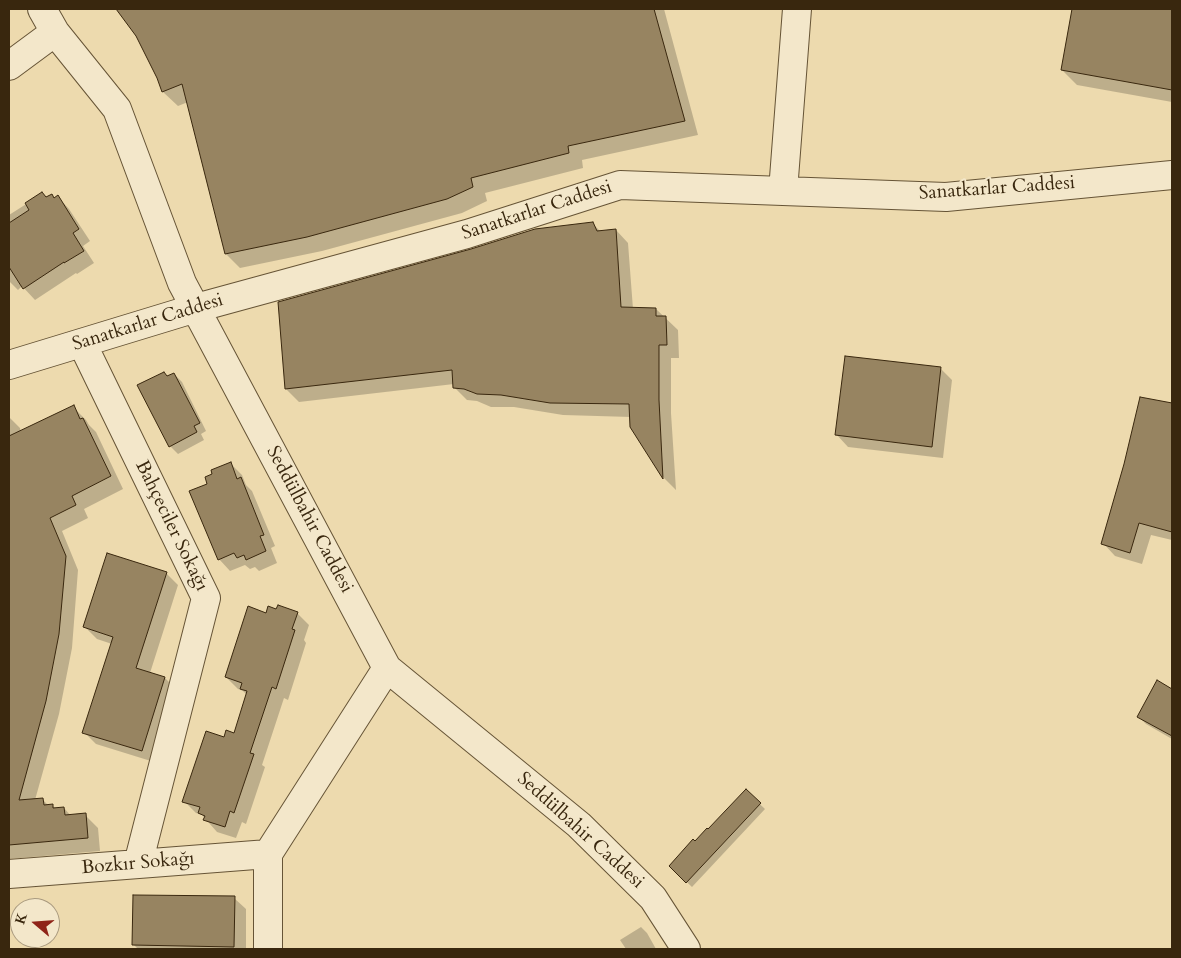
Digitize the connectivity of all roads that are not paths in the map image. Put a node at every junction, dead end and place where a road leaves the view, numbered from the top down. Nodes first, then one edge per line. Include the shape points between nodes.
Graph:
1 (42, 9) edge
2 (797, 9) edge
3 (55, 32) junction
4 (9, 66) edge
5 (1172, 175) edge
6 (784, 191) junction
7 (196, 308) junction
8 (82, 343) junction
9 (9, 365) edge
10 (387, 668) junction
11 (268, 854) junction
12 (138, 864) junction
13 (9, 874) edge
14 (268, 949) edge
15 (686, 949) edge

1 - 3 street, Seddülbahir Caddesi
2 - 6 street
3 - 4 street
3 - 7 street, Seddülbahir Caddesi via 117,109 182,283
5 - 6 street, Sanatkarlar Caddesi via 946,197
6 - 7 street, Sanatkarlar Caddesi via 620,185 467,234
7 - 8 street, Sanatkarlar Caddesi
7 - 10 street, Seddülbahir Caddesi
8 - 9 street, Sanatkarlar Caddesi
8 - 12 street, Bahçeciler Sokağı via 206,598
10 - 11 street
10 - 15 street, Seddülbahir Caddesi via 579,825 653,898
11 - 12 street, Bozkır Sokağı
11 - 14 street
12 - 13 street, Bozkır Sokağı

